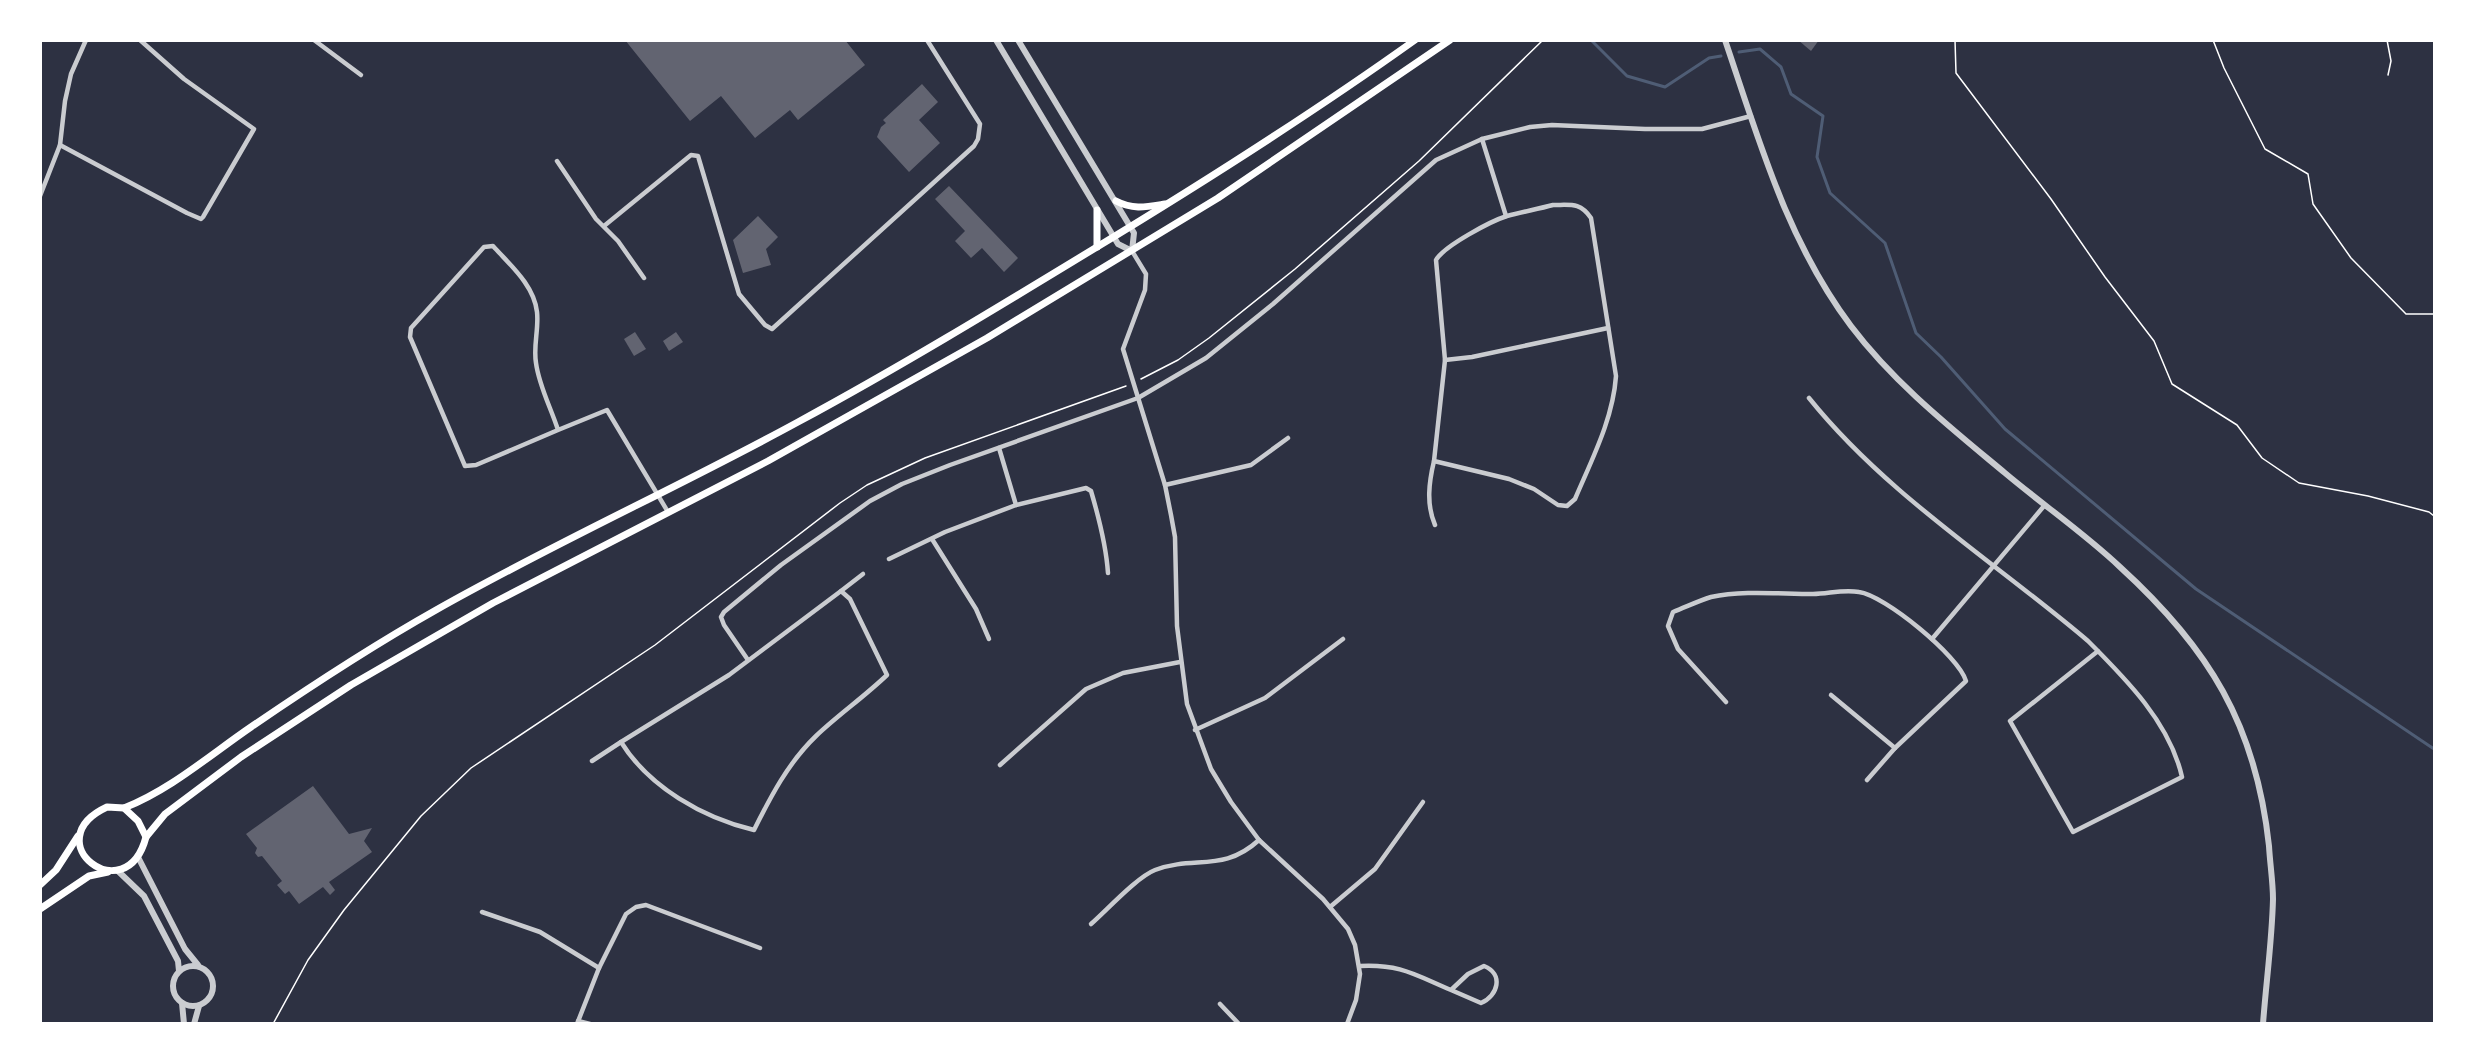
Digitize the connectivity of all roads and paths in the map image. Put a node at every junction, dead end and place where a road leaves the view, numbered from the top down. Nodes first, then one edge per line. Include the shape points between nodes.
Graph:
1 (87, 40) edge
2 (140, 40) edge
3 (314, 40) edge
4 (927, 40) edge
5 (996, 40) edge
6 (1018, 40) edge
7 (1415, 40) edge
8 (1450, 40) edge
9 (1544, 40) edge
10 (1725, 40) edge
11 (1955, 40) edge
12 (2213, 40) edge
13 (2387, 40) edge
14 (361, 75) dead end
15 (2388, 75) dead end
16 (1751, 116) junction
17 (1482, 139) junction
18 (60, 145) junction
19 (557, 161) dead end
20 (40, 196) edge
21 (1116, 201) junction
22 (1170, 203) junction
23 (1097, 210) junction
24 (1506, 216) junction
25 (604, 226) junction
26 (1130, 228) junction
27 (1114, 238) junction
28 (1097, 247) junction
29 (1132, 251) junction
30 (644, 278) dead end
31 (2434, 314) edge
32 (1608, 328) junction
33 (1445, 360) junction
34 (1134, 382) junction
35 (1138, 398) junction
36 (1809, 398) dead end
37 (558, 430) junction
38 (1288, 438) dead end
39 (999, 448) junction
40 (1434, 460) junction
41 (1165, 485) junction
42 (658, 495) junction
43 (1016, 505) junction
44 (2044, 506) junction
45 (668, 512) junction
46 (2434, 516) edge
47 (1435, 525) dead end
48 (932, 538) junction
49 (889, 559) dead end
50 (1996, 566) junction
51 (1108, 573) dead end
52 (863, 574) dead end
53 (841, 591) junction
54 (989, 639) dead end
55 (1343, 639) dead end
56 (1932, 639) junction
57 (2098, 651) junction
58 (748, 660) junction
59 (1180, 662) junction
60 (1831, 695) dead end
61 (1726, 702) dead end
62 (1195, 730) junction
63 (621, 742) junction
64 (1894, 748) junction
65 (592, 761) dead end
66 (1000, 765) dead end
67 (1867, 780) dead end
68 (1423, 802) dead end
69 (124, 808) junction
70 (78, 836) junction
71 (146, 837) junction
72 (1259, 840) junction
73 (138, 857) junction
74 (118, 871) junction
75 (108, 872) junction
76 (40, 885) edge
77 (1330, 906) junction
78 (40, 909) edge
79 (483, 912) dead end
80 (1091, 924) dead end
81 (760, 948) dead end
82 (198, 965) junction
83 (1360, 966) junction
84 (599, 968) junction
85 (179, 971) junction
86 (1451, 990) junction
87 (182, 1003) junction
88 (1220, 1004) dead end
89 (199, 1006) junction
90 (578, 1022) edge
91 (184, 1023) edge
92 (194, 1023) edge
93 (273, 1023) edge
94 (590, 1023) edge
95 (1239, 1023) edge
96 (1347, 1023) edge
97 (2263, 1023) edge

1 - 18 street via 71,74
2 - 18 street via 184,79 254,129 203,217 187,213
3 - 14 street
4 - 25 street via 980,124 978,139 772,329 739,294 698,156 691,155
5 - 23 street
6 - 21 street
7 - 22 main road
8 - 29 main road via 1227,192
9 - 34 path via 1419,161 1341,229 1209,338 1178,360
10 - 16 street
11 - 46 path via 1956,73 2154,341 2172,384 2237,425 2262,458 2299,483 2368,496
12 - 31 path via 2265,149 2308,174 2313,204 2351,258 2406,314
13 - 15 path via 2391,61
16 - 17 street via 1702,129 1552,125
16 - 44 street via 1787,217 1807,258 1852,327 1934,414
17 - 24 street
17 - 35 street via 1436,160 1206,358
18 - 20 street
19 - 25 street
21 - 22 main road via 1141,208
21 - 26 street
22 - 26 main road
23 - 27 street
23 - 28 main road
24 - 32 street via 1553,205 1584,208 1593,227
24 - 33 street via 1449,247 1436,260
25 - 30 street
26 - 27 main road
26 - 29 street via 1134,233
27 - 28 main road
27 - 29 street
28 - 42 main road via 902,364
29 - 34 street via 1146,274 1145,290 1123,349
29 - 45 main road via 882,398
32 - 33 street
32 - 40 street via 1615,392 1575,499 1567,506 1557,505 1534,489 1509,479
33 - 40 street
34 - 35 street
34 - 93 path via 925,458 867,485 655,645 471,768 421,816 344,910 308,960
35 - 39 street
35 - 41 street
36 - 50 street via 1889,483
37 - 37 street via 537,370 537,312 531,292 493,246 484,246 411,328 410,337 465,465 476,465
37 - 42 street via 607,410
38 - 41 street via 1251,465
39 - 43 street
39 - 58 street via 912,480 870,501 724,612 724,625
40 - 47 street via 1429,494
41 - 59 street via 1175,537
42 - 45 street
42 - 69 main road via 380,642 148,798
43 - 48 street
43 - 51 street via 1086,488 1091,491 1106,547
44 - 50 street
44 - 97 street via 2118,565 2182,630 2209,667 2243,732 2264,805 2272,889
45 - 71 main road via 493,603 351,685 165,813
48 - 49 street
48 - 54 street via 976,609
50 - 56 street
50 - 57 street
52 - 53 street
53 - 58 street
53 - 63 street via 850,599 886,675 799,755 785,772 754,830 679,798 642,771
55 - 62 street via 1265,698
56 - 61 street via 1873,596 1859,592 1724,595 1698,601 1673,612 1668,626 1678,649
56 - 64 street via 1960,668 1966,681
57 - 57 street via 2151,711 2175,754 2182,777 2073,832 2010,721
58 - 63 street
59 - 62 street
59 - 66 street via 1123,673 1092,686
60 - 64 street
62 - 72 street via 1211,770
63 - 65 street
64 - 67 street
68 - 77 street via 1375,869
69 - 70 main road via 107,807 97,812 89,817
69 - 71 main road via 138,821
70 - 75 main road via 87,859
70 - 76 main road via 56,870
71 - 73 main road
72 - 77 street
72 - 80 street via 1231,859 1168,866 1148,873
73 - 74 main road
73 - 82 street via 185,949
74 - 75 main road
74 - 85 street via 144,896
75 - 78 main road via 89,876
77 - 83 street via 1348,929
79 - 84 street via 540,932
81 - 84 street via 646,905 627,914
82 - 85 street
82 - 89 street via 214,982 213,994
83 - 86 street via 1382,965 1416,973
83 - 96 street via 1358,993
84 - 90 street
85 - 87 street via 172,986
86 - 86 street via 1481,1003 1492,996 1497,979 1484,966
87 - 89 street
87 - 91 street
88 - 95 street
89 - 92 street
90 - 94 street

